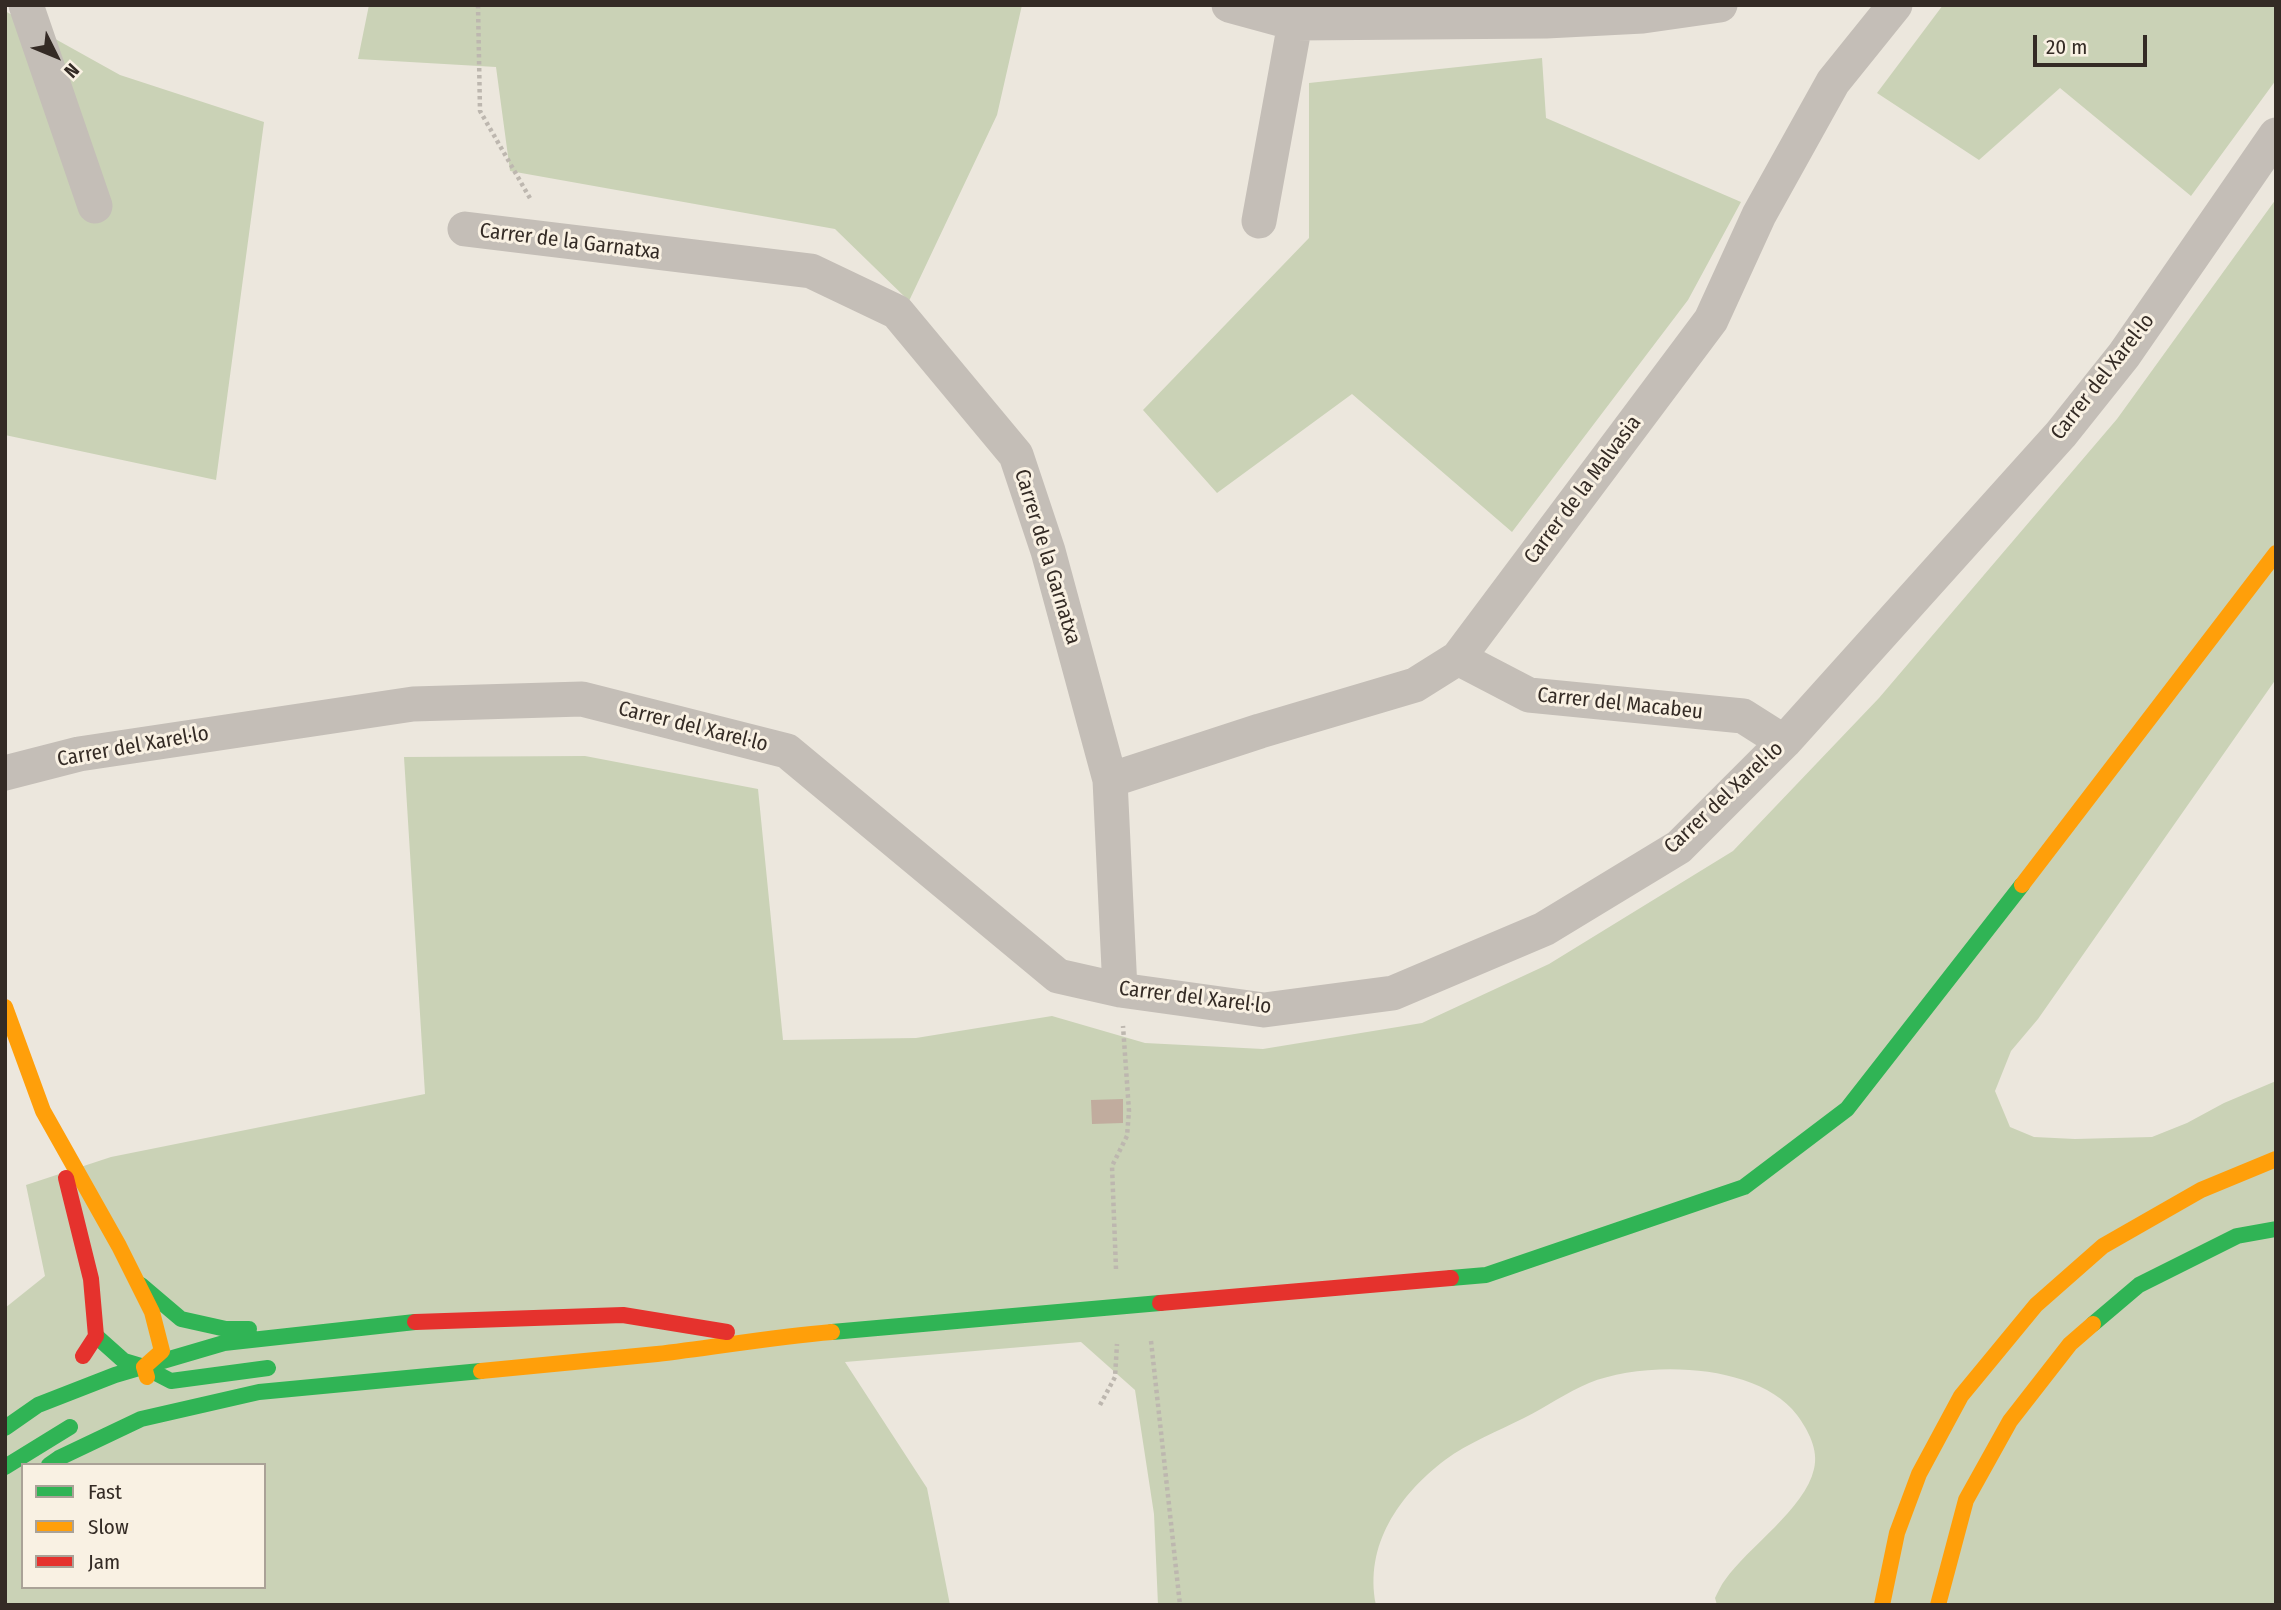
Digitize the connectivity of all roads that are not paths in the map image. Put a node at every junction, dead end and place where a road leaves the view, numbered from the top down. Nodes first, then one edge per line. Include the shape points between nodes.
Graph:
1 (26, 5) edge
2 (1229, 5) edge
3 (1720, 5) edge
4 (1895, 5) edge
5 (1295, 23) junction
6 (2276, 135) edge
7 (95, 206) dead end
8 (1259, 221) dead end
9 (465, 229) dead end
10 (2276, 553) edge
11 (1458, 658) junction
12 (1784, 741) junction
13 (5, 773) edge
14 (1110, 780) junction
15 (1120, 990) junction
16 (5, 1007) edge
17 (55, 1135) junction
18 (2276, 1159) edge
19 (2276, 1229) edge
20 (136, 1282) junction
21 (343, 1329) junction
22 (96, 1336) junction
23 (764, 1339) junction
24 (476, 1355) dead end
25 (562, 1362) junction
26 (288, 1365) dead end
27 (144, 1367) junction
28 (138, 1392) dead end
29 (85, 1418) dead end
30 (5, 1427) edge
31 (52, 1463) edge
32 (5, 1467) edge
33 (1882, 1605) edge
34 (1938, 1605) edge

1 - 7 street
2 - 5 street
3 - 5 street via 1643,16 1546,21
4 - 11 street, Carrer de la Malvasia via 1833,82 1759,215 1711,320
5 - 8 street
6 - 12 street, Carrer del Xarel·lo via 2124,355 2061,433
9 - 14 street, Carrer de la Garnatxa via 811,271 897,313 1016,455 1048,551
10 - 23 main road via 1847,1109 1744,1187 1486,1275
11 - 12 street, Carrer del Macabeu via 1530,695 1742,716
11 - 14 street, Carrer de la Malvasia via 1415,685
12 - 15 street, Carrer del Xarel·lo via 1679,847 1544,929 1393,993 1264,1010
13 - 15 street, Carrer del Xarel·lo via 79,754 413,704 582,699 787,751 1058,976
14 - 15 street, Carrer de la Garnatxa
16 - 17 main road
17 - 20 main road
17 - 22 main road via 90,1279
18 - 33 main road via 2201,1190 2103,1246 2036,1305 1961,1396 1919,1474 1898,1533
19 - 34 main road via 2237,1236 2139,1285 2070,1344 2010,1421 1965,1500
20 - 21 main road via 181,1319 226,1329
20 - 27 main road via 152,1312 162,1351
21 - 23 main road via 420,1321 623,1315
21 - 27 main road via 224,1343
22 - 27 main road via 124,1361
22 - 30 main road via 71,1375
23 - 25 main road
24 - 25 main road
25 - 31 main road via 259,1392 141,1419
26 - 27 main road via 171,1381
27 - 28 main road via 149,1385
27 - 30 main road via 38,1405
29 - 32 main road

